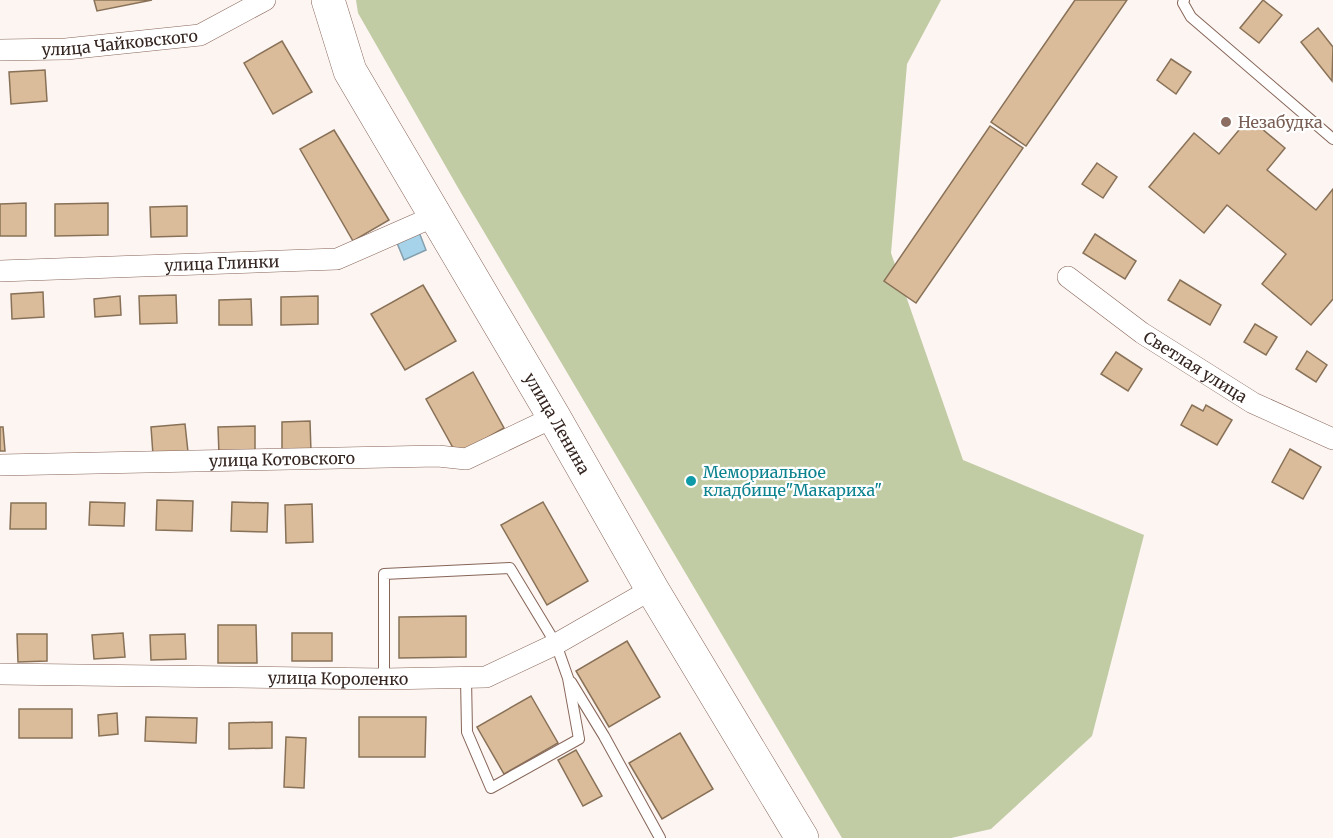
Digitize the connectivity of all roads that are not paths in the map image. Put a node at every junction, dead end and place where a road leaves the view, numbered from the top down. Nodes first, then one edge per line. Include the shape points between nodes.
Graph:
1 (265, 0) edge
2 (328, 0) edge
3 (1184, 0) edge
4 (0, 50) edge
5 (1333, 138) edge
6 (435, 216) junction
7 (0, 271) edge
8 (1068, 277) dead end
9 (554, 417) junction
10 (1333, 439) edge
11 (0, 465) edge
12 (652, 589) junction
13 (556, 644) junction
14 (0, 674) edge
15 (466, 678) junction
16 (568, 678) junction
17 (384, 679) junction
18 (660, 838) edge
19 (802, 838) edge

1 - 4 street, улица Чайковского via 200,35 66,49
2 - 6 main road, улица Ленина via 350,71
3 - 5 lane via 1191,17
6 - 7 street, улица Глинки via 338,259
6 - 9 main road, улица Ленина
8 - 10 street, Светлая улица via 1142,333 1253,403
9 - 11 street, улица Котовского via 466,459 438,456
9 - 12 main road, улица Ленина
12 - 13 street, улица Короленко
12 - 19 main road, улица Ленина
13 - 15 street, улица Короленко via 486,677
13 - 16 lane
13 - 17 lane via 510,568 384,574
14 - 17 street, улица Короленко
15 - 16 lane via 467,732 491,788 579,739
15 - 17 street, улица Короленко
16 - 18 lane

